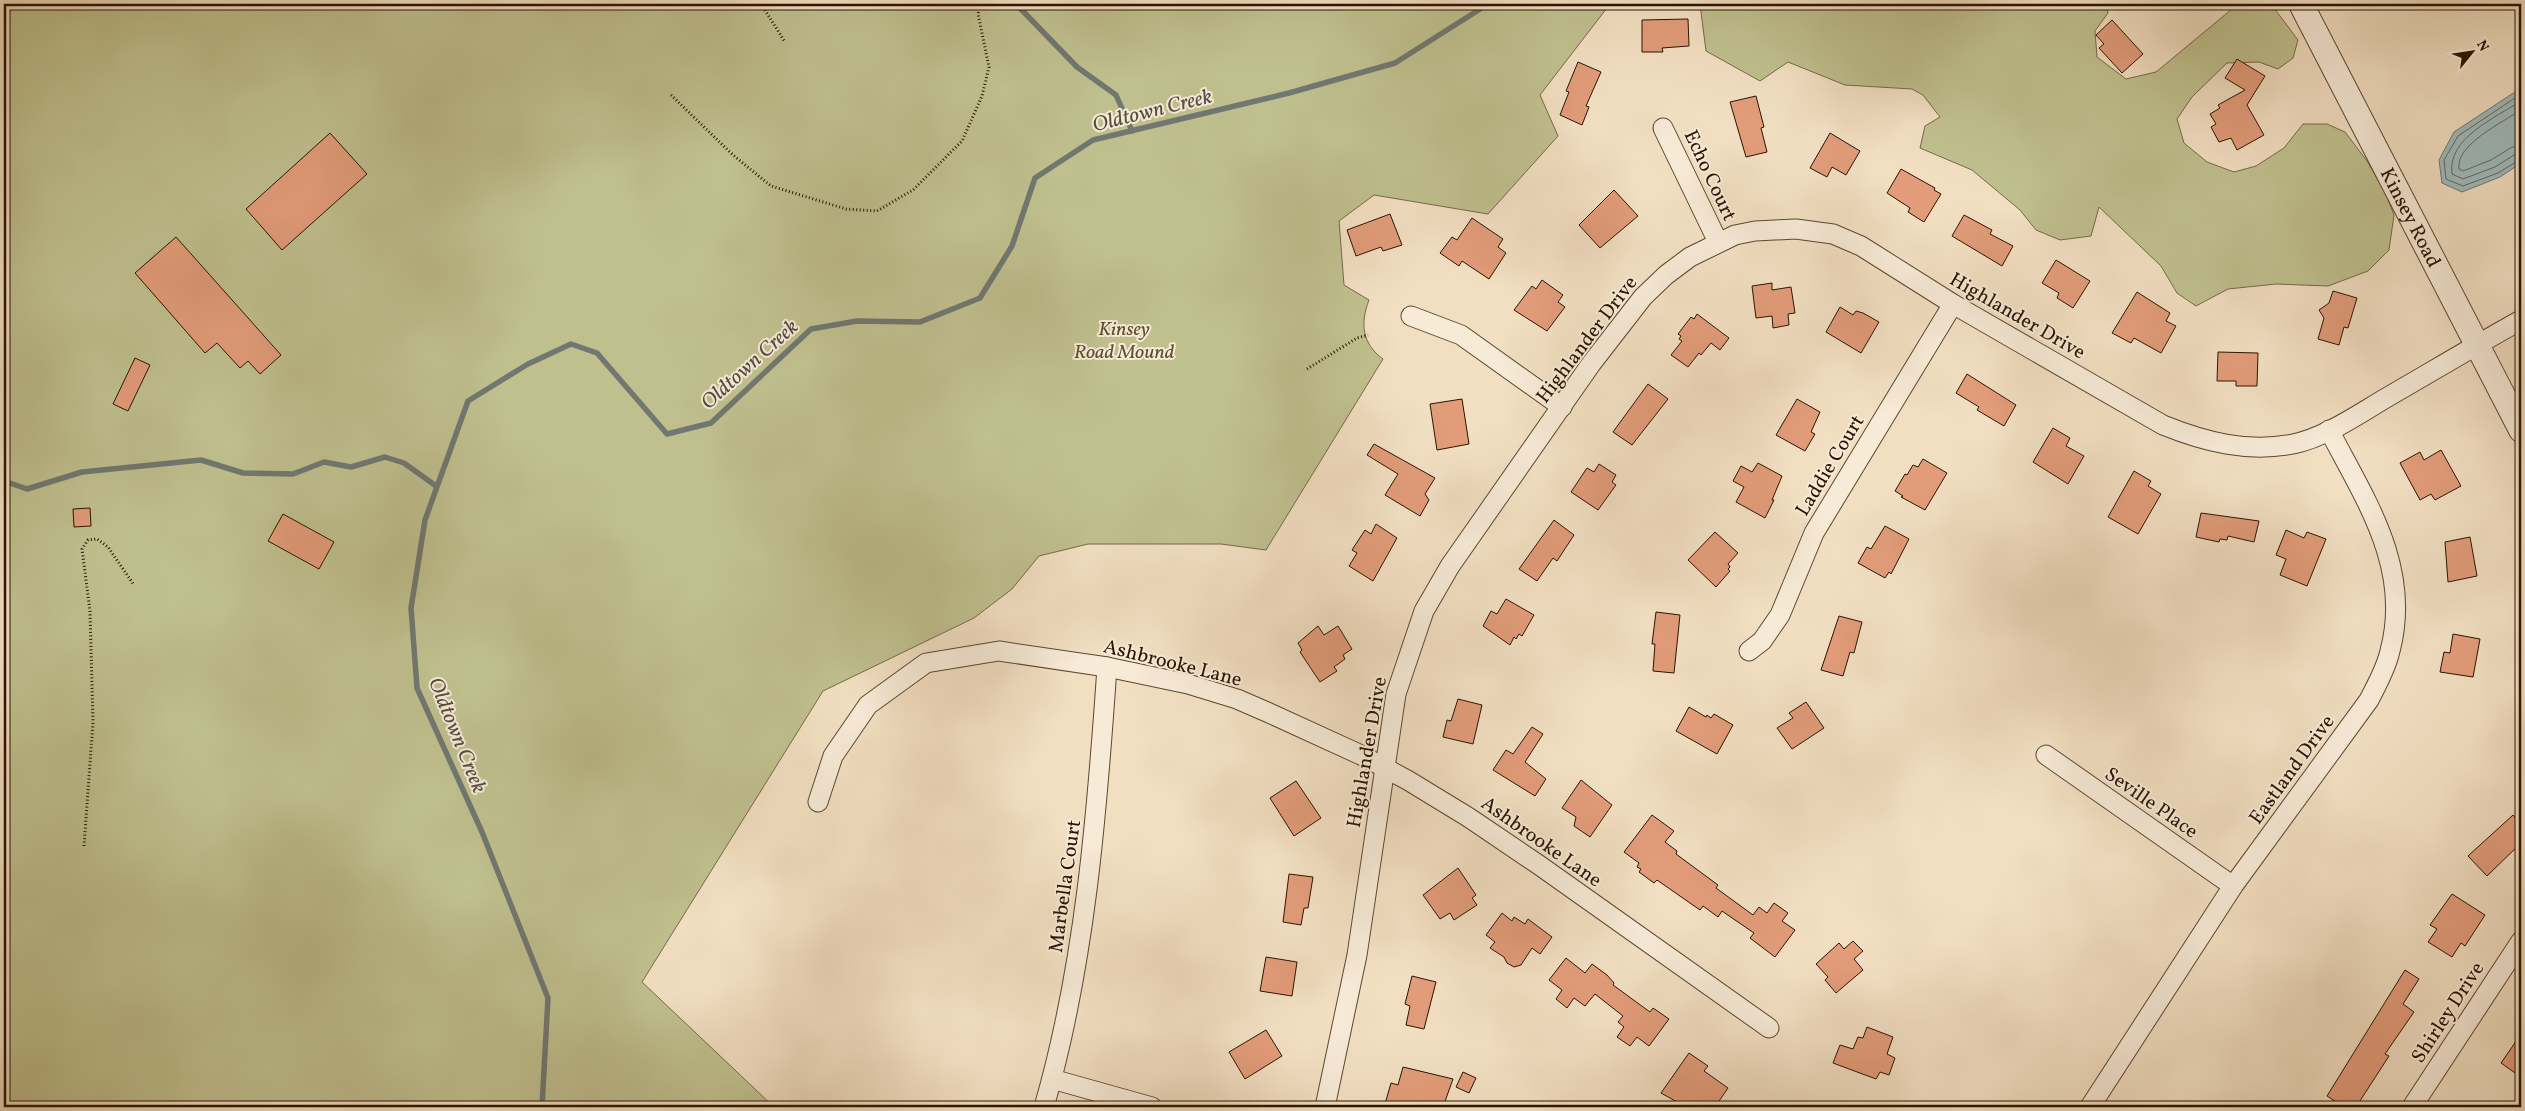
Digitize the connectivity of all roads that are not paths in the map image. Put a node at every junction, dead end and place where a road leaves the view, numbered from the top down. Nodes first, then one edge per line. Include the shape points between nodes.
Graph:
1 (2301, 4) edge
2 (1663, 128) dead end
3 (1718, 242) junction
4 (1953, 304) junction
5 (1411, 316) dead end
6 (2521, 320) edge
7 (2476, 345) junction
8 (1562, 407) junction
9 (2329, 430) junction
10 (2521, 430) edge
11 (1749, 652) dead end
12 (1107, 667) junction
13 (2046, 755) dead end
14 (1384, 768) junction
15 (818, 802) dead end
16 (2233, 886) junction
17 (2521, 941) edge
18 (1769, 1028) dead end
19 (1052, 1079) junction
20 (1044, 1107) edge
21 (1152, 1107) edge
22 (1324, 1107) edge
23 (2090, 1107) edge
24 (2412, 1107) edge

1 - 7 street, Kinsey Road
2 - 3 street, Echo Court
3 - 4 street, Highlander Drive via 1755,231 1796,229 1833,234 1861,246
3 - 8 street, Highlander Drive via 1690,257 1643,297
4 - 9 street, Highlander Drive via 2163,425 2192,437 2219,444 2269,447 2295,443
4 - 11 street, Laddie Court via 1814,533 1780,615 1762,641
5 - 8 street via 1461,335
6 - 7 street, Highlander Drive
7 - 9 street, Highlander Drive
7 - 10 street, Kinsey Road
8 - 14 street, Highlander Drive via 1450,566 1424,611 1396,694
9 - 16 street, Eastland Drive via 2375,519 2392,564 2397,596 2394,634 2386,666 2369,700
12 - 14 street, Ashbrooke Lane via 1188,684 1236,699
12 - 15 street, Ashbrooke Lane via 999,650 926,663 868,705 833,756
12 - 19 street, Marbella Court via 1098,803 1078,951
13 - 16 street, Seville Place
14 - 18 street, Ashbrooke Lane via 1484,827
14 - 22 street, Highlander Drive via 1357,955
16 - 23 street, Eastland Drive
17 - 24 street, Shirley Drive
19 - 20 street, Marbella Court
19 - 21 street

